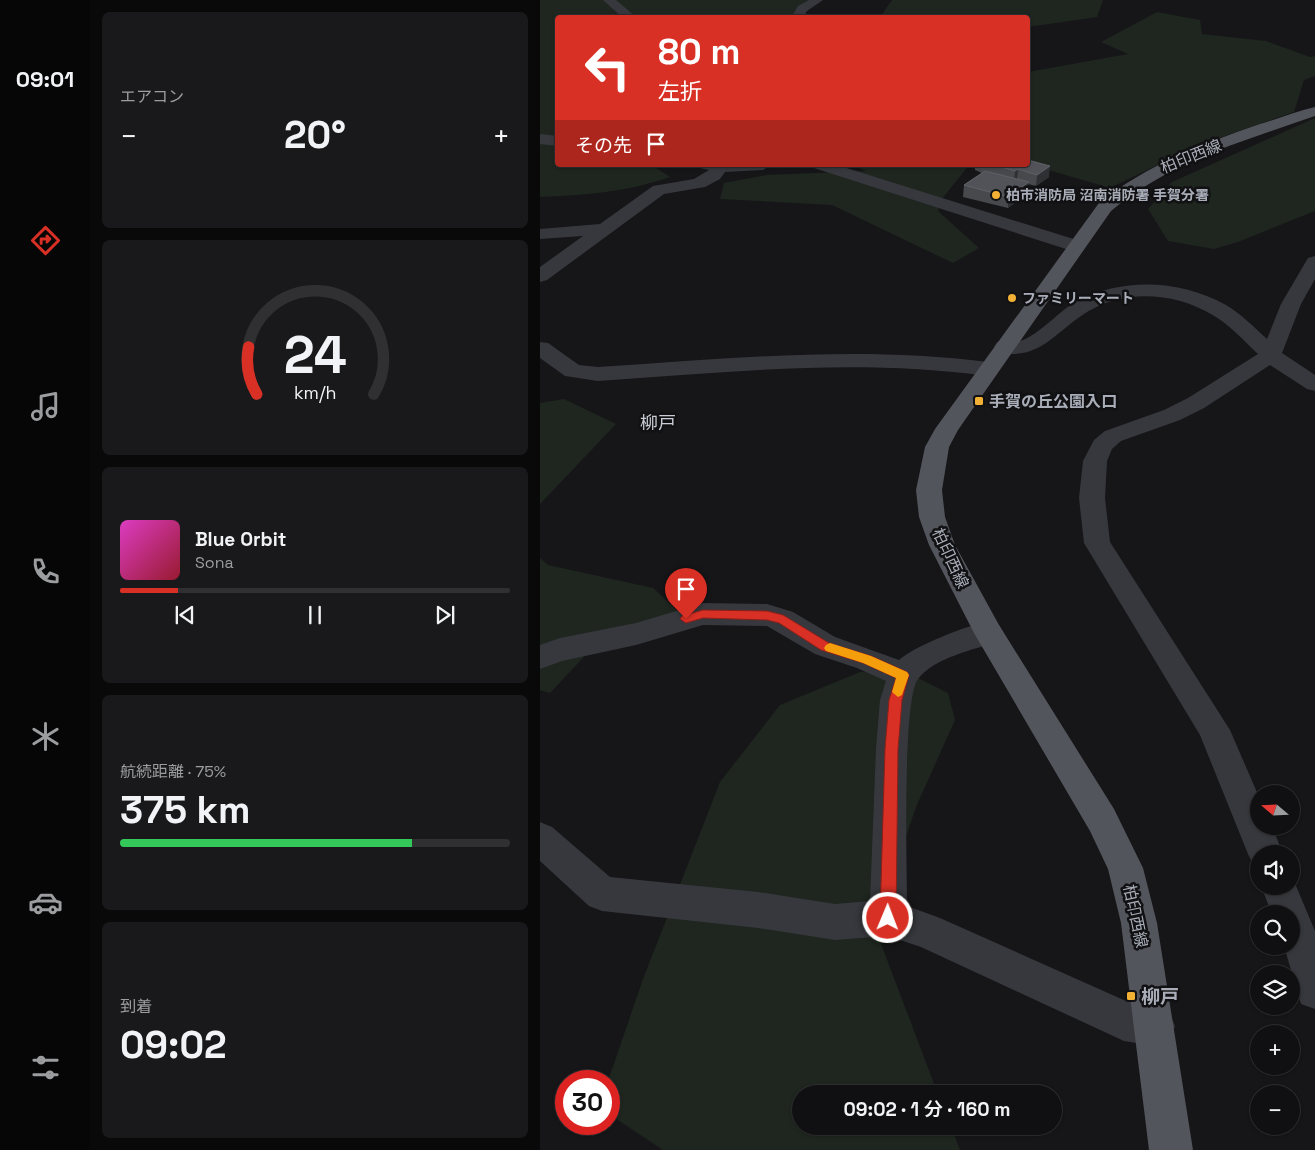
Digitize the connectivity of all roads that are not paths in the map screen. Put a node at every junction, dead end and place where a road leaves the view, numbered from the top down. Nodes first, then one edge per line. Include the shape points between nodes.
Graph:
1 (609, 0) edge
2 (817, 0) edge
3 (627, 15) edge
4 (799, 15) edge
5 (1315, 112) edge
6 (540, 139) edge
7 (555, 141) edge
8 (713, 167) edge
9 (826, 167) edge
10 (604, 229) junction
11 (540, 234) edge
12 (1076, 246) junction
13 (1315, 262) edge
14 (540, 276) edge
15 (540, 348) edge
16 (1271, 355) junction
17 (996, 358) junction
18 (1315, 384) edge
19 (989, 633) junction
20 (540, 657) edge
21 (903, 675) junction
22 (540, 838) edge
23 (1262, 845) edge
24 (888, 918) junction
25 (1300, 939) edge
26 (1315, 990) edge
27 (1155, 1026) junction
28 (1170, 1150) edge

1 - 3 street
2 - 4 street via 802,9
5 - 12 main road, 柏印西線 via 1208,148 1151,173 1105,208
6 - 7 street
8 - 10 street via 714,175 700,183 659,190
9 - 12 street
10 - 11 street
10 - 14 street
12 - 17 main road, 柏印西線
13 - 16 street via 1291,304
15 - 17 street via 573,371 598,374 854,358 936,361
16 - 17 street via 1220,311 1201,301 1179,294 1144,290 1105,295 1085,304 1029,345
16 - 18 street
16 - 23 street via 1196,403 1113,436 1102,445 1095,461 1092,498 1096,543 1214,730
17 - 19 main road, 柏印西線 via 946,429 937,447 929,490 932,517 942,544
19 - 21 street via 928,656 909,667
19 - 27 main road, 柏印西線 via 1102,820 1126,868 1140,923
20 - 21 street via 703,614 767,616 783,620 825,646
21 - 24 street via 896,700 892,749
22 - 24 street via 602,894 758,910 835,922
24 - 27 street via 927,931 1124,1021
25 - 26 street
27 - 28 main road, 柏印西線

